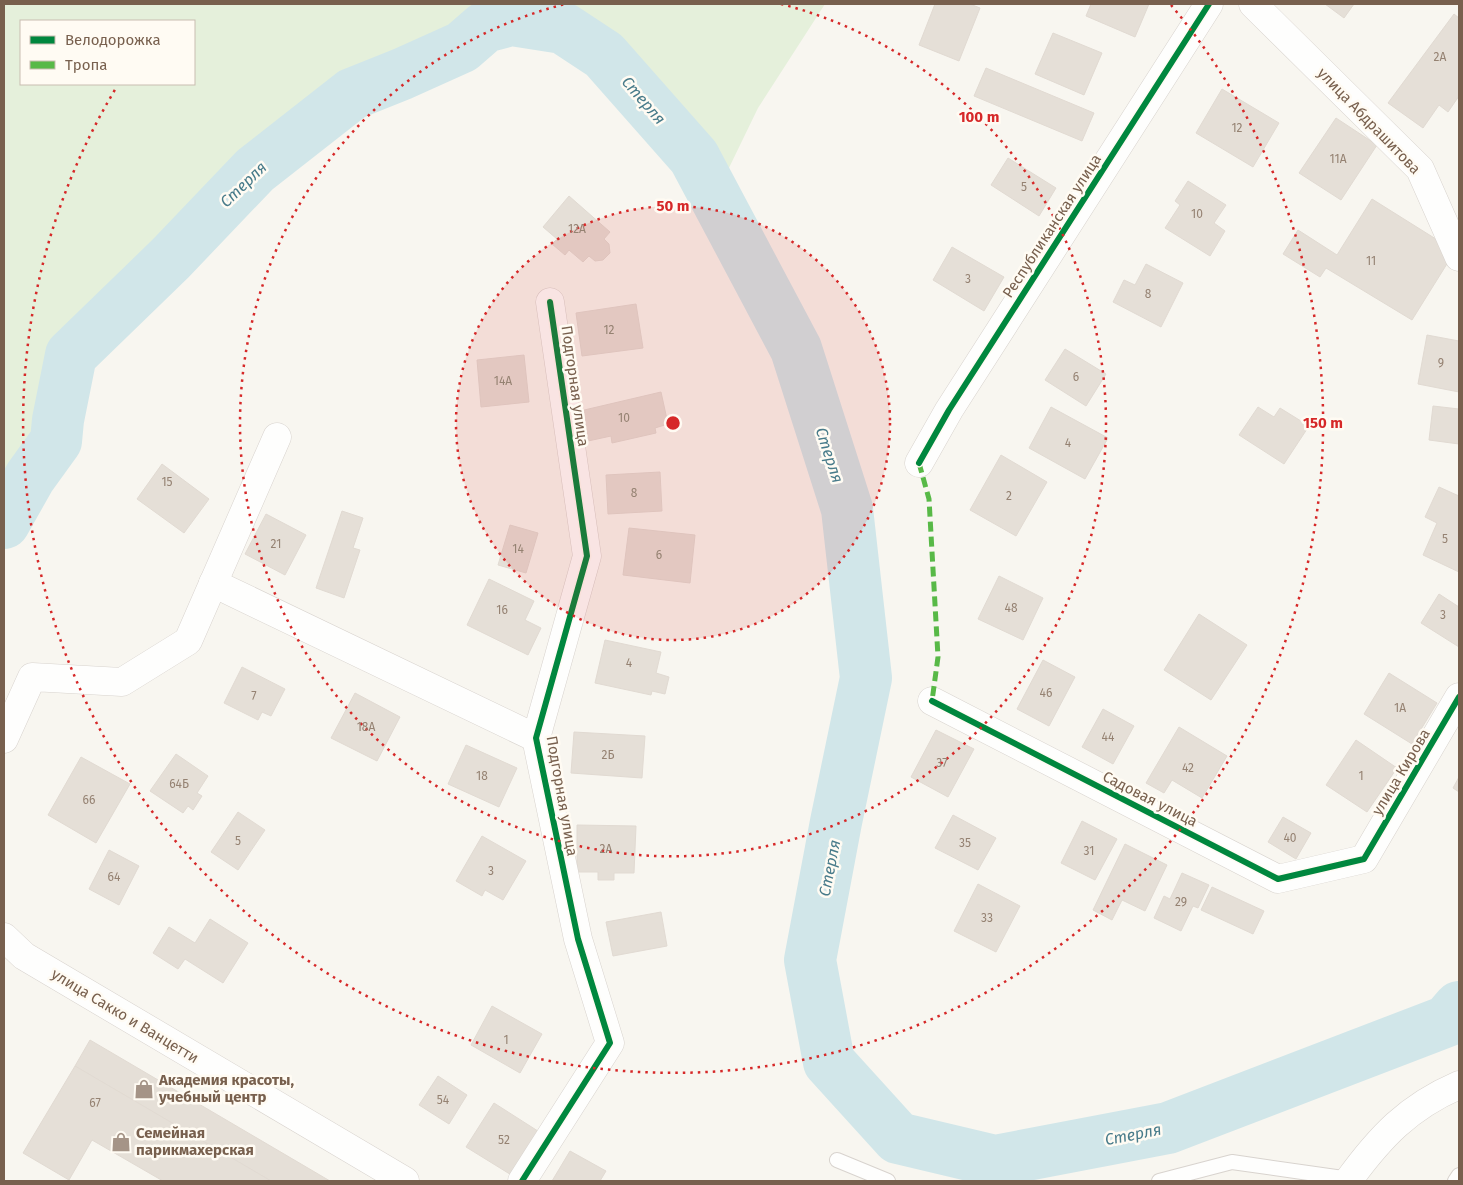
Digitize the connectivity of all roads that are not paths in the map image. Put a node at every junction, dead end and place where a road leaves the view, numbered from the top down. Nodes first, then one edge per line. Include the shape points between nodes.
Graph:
1 (1209, 4) edge
2 (1253, 4) edge
3 (1459, 257) edge
4 (550, 302) dead end
5 (277, 437) dead end
6 (919, 462) dead end
7 (213, 582) junction
8 (1459, 697) edge
9 (932, 701) dead end
10 (536, 738) junction
11 (4, 739) edge
12 (1364, 859) joint
13 (4, 937) edge
14 (1459, 1084) edge
15 (837, 1160) dead end
16 (1459, 1175) edge
17 (1349, 1180) edge
18 (405, 1181) edge
19 (522, 1181) edge
20 (888, 1181) edge
21 (1160, 1181) edge
22 (1455, 1181) edge

1 - 6 street, Республиканская улица
2 - 3 street, улица Абдрашитова via 1420,169
4 - 10 street, Подгорная улица via 587,556
5 - 7 street
7 - 10 street
7 - 11 street via 188,641 122,682 32,677
8 - 12 street, улица Кирова
9 - 12 street, Садовая улица via 1278,879
10 - 19 street, Подгорная улица via 578,939 610,1043
13 - 18 street, улица Сакко и Ванцетти via 24,956
14 - 17 street via 1415,1108 1389,1130
15 - 20 lane
16 - 22 lane
17 - 21 lane via 1232,1162

